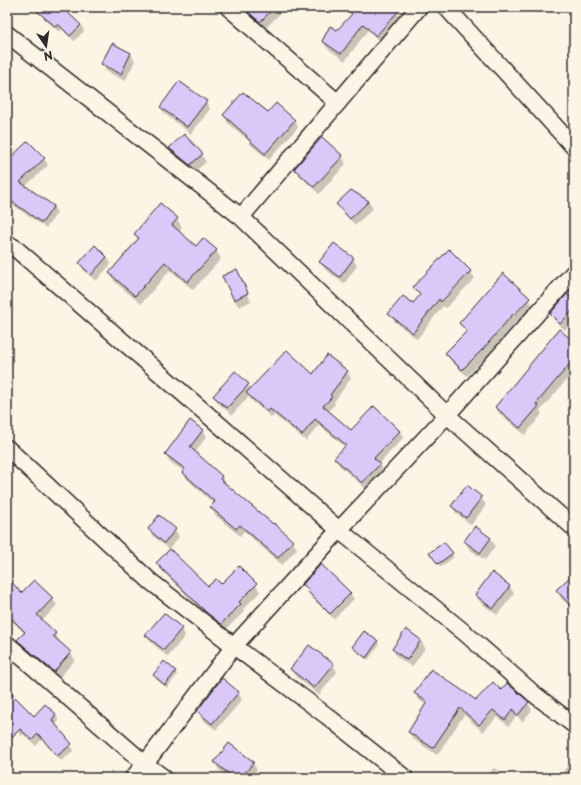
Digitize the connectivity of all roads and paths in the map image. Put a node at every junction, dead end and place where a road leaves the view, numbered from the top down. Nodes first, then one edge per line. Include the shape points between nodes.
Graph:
1 (228, 7) edge
2 (419, 7) edge
3 (446, 7) edge
4 (7, 34) edge
5 (338, 103) junction
6 (574, 147) edge
7 (241, 217) junction
8 (7, 243) edge
9 (574, 272) edge
10 (447, 415) junction
11 (7, 448) edge
12 (574, 528) edge
13 (339, 530) junction
14 (7, 644) edge
15 (234, 646) junction
16 (574, 725) edge
17 (145, 764) junction
18 (133, 778) edge
19 (164, 778) edge
20 (405, 778) edge

1 - 5 street
2 - 5 street
3 - 6 street
4 - 7 street
5 - 7 street
7 - 10 street
8 - 13 street via 194,402
9 - 10 street
10 - 12 street
10 - 13 street
11 - 15 street via 150,581
13 - 15 street
13 - 16 street
14 - 17 street
15 - 17 street
15 - 20 street
17 - 18 street
17 - 19 street

